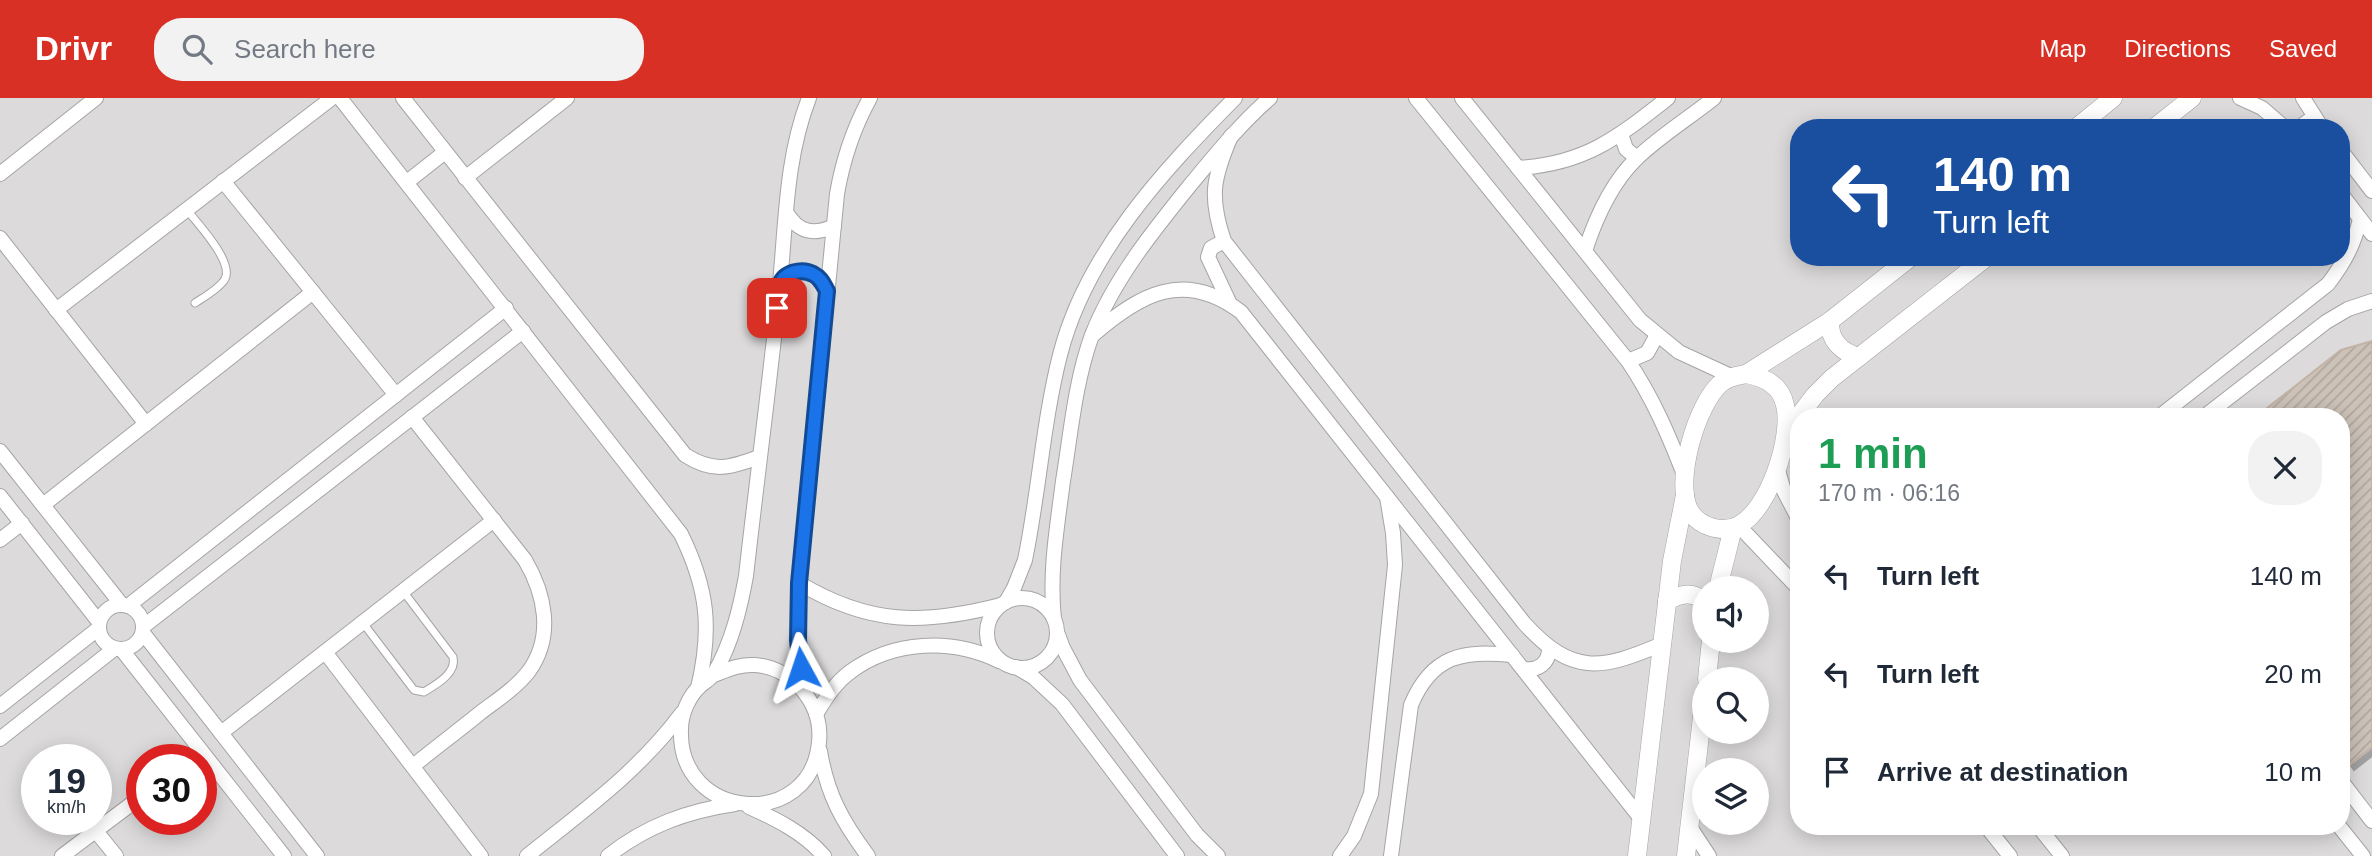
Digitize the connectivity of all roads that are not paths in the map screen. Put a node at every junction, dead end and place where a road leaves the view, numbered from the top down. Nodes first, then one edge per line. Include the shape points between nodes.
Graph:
1 (96, 98) edge
2 (332, 98) edge
3 (340, 98) edge
4 (403, 98) edge
5 (567, 98) edge
6 (870, 98) edge
7 (1235, 98) edge
8 (1270, 98) edge
9 (1416, 98) edge
10 (1462, 98) edge
11 (1668, 98) edge
12 (1714, 98) edge
13 (2113, 98) edge
14 (2193, 98) edge
15 (2240, 98) edge
16 (2303, 98) edge
17 (808, 99) edge
18 (2087, 119) edge
19 (2166, 119) edge
20 (2275, 119) edge
21 (2316, 119) edge
22 (1622, 134) junction
23 (1231, 136) junction
24 (445, 152) junction
25 (1637, 158) junction
26 (2350, 162) edge
27 (1518, 168) junction
28 (0, 174) edge
29 (465, 178) junction
30 (223, 181) junction
31 (407, 182) junction
32 (2372, 191) edge
33 (2350, 206) edge
34 (187, 209) junction
35 (786, 212) junction
36 (2360, 219) junction
37 (834, 226) junction
38 (2372, 234) edge
39 (0, 238) edge
40 (1224, 242) junction
41 (1585, 251) junction
42 (2350, 251) edge
43 (1900, 266) edge
44 (1975, 266) edge
45 (2342, 266) edge
46 (780, 283) junction
47 (827, 291) junction
48 (313, 292) junction
49 (2310, 300) junction
50 (2372, 301) edge
51 (1229, 302) junction
52 (195, 303) dead end
53 (506, 308) junction
54 (56, 310) junction
55 (1830, 321) junction
56 (2326, 321) junction
57 (523, 331) junction
58 (1093, 335) junction
59 (1657, 335) junction
60 (1859, 357) junction
61 (1628, 361) junction
62 (1739, 375) junction
63 (396, 395) junction
64 (1806, 408) edge
65 (2170, 408) edge
66 (2215, 408) edge
67 (412, 417) junction
68 (146, 424) junction
69 (1790, 429) edge
70 (1785, 436) junction
71 (0, 451) edge
72 (759, 457) junction
73 (1777, 467) junction
74 (1685, 487) junction
75 (1385, 493) junction
76 (0, 495) edge
77 (1790, 503) edge
78 (43, 505) junction
79 (494, 520) junction
80 (22, 523) junction
81 (1736, 527) junction
82 (0, 540) edge
83 (1722, 576) edge
84 (1790, 580) edge
85 (799, 583) junction
86 (403, 591) junction
87 (1692, 595) edge
88 (1667, 601) junction
89 (1003, 604) junction
90 (125, 605) junction
91 (363, 623) junction
92 (99, 625) junction
93 (1056, 625) junction
94 (144, 630) junction
95 (1662, 644) junction
96 (1549, 649) junction
97 (118, 650) junction
98 (325, 652) junction
99 (1513, 654) junction
100 (1009, 665) junction
101 (1524, 669) junction
102 (714, 675) junction
103 (698, 688) junction
104 (807, 695) junction
105 (0, 706) edge
106 (687, 706) junction
107 (816, 714) junction
108 (221, 733) junction
109 (0, 739) edge
110 (187, 744) edge
111 (819, 744) junction
112 (1699, 744) edge
113 (412, 766) junction
114 (217, 780) edge
115 (2350, 792) edge
116 (740, 804) junction
117 (1642, 820) junction
118 (2372, 821) edge
119 (1690, 827) junction
120 (90, 835) edge
121 (98, 835) edge
122 (1993, 835) edge
123 (2045, 835) edge
124 (2346, 835) edge
125 (62, 856) edge
126 (116, 856) edge
127 (284, 856) edge
128 (317, 856) edge
129 (481, 856) edge
130 (527, 856) edge
131 (608, 856) edge
132 (824, 856) edge
133 (868, 856) edge
134 (1177, 856) edge
135 (1218, 856) edge
136 (1340, 856) edge
137 (1391, 856) edge
138 (1637, 856) edge
139 (1686, 856) edge
140 (1709, 856) edge
141 (2010, 856) edge
142 (2062, 856) edge
143 (2363, 856) edge

1 - 28 street
2 - 30 street
3 - 31 street
4 - 24 street
5 - 29 street
6 - 37 street via 843,161
7 - 89 street via 1121,228 1083,293 1060,354 1025,560
8 - 23 street
9 - 61 street
10 - 27 street
11 - 22 street
12 - 25 street
13 - 18 street
14 - 19 street
15 - 20 street
16 - 21 street
17 - 35 street via 789,174
22 - 25 street via 1626,149
22 - 27 street via 1569,160
23 - 40 street via 1214,188
23 - 58 street via 1127,269
24 - 29 street
24 - 31 street
25 - 41 street via 1604,204
26 - 32 street
27 - 41 street
29 - 72 street via 685,455 697,463 726,468
30 - 34 street
30 - 48 street
31 - 53 street
33 - 36 street
34 - 52 lane via 224,259 227,270 224,281
34 - 54 street
35 - 37 street via 807,232
35 - 46 street
36 - 38 street
36 - 42 street
37 - 47 street
39 - 54 street
40 - 51 street via 1211,248 1208,257
40 - 96 street via 1524,624
41 - 59 street
43 - 55 street
44 - 60 street
45 - 49 street
46 - 47 street via 789,274 812,273
46 - 72 street
47 - 85 street
48 - 63 street
48 - 68 street
49 - 56 street via 2324,310
49 - 65 street
50 - 56 street
51 - 58 street via 1197,291 1163,290 1128,307
51 - 75 street via 1251,323
53 - 57 street
53 - 63 street
54 - 68 street
55 - 60 street via 1839,347
55 - 62 street
56 - 66 street
57 - 67 street
57 - 103 street via 681,534 704,594 707,626
58 - 93 street via 1077,387 1054,544 1051,582
59 - 61 street via 1647,353
59 - 62 street via 1679,352
60 - 64 street
61 - 74 street via 1661,416
62 - 70 street via 1770,382 1780,392 1785,404
62 - 74 street via 1721,383 1705,406 1691,441
63 - 90 street
67 - 79 street
67 - 94 street
68 - 78 street
69 - 70 street
70 - 73 street
71 - 78 street
72 - 102 street via 742,602
73 - 77 street
73 - 81 street via 1756,508
74 - 81 street via 1691,513 1698,520 1715,528
74 - 88 street
75 - 99 street
75 - 136 street via 1395,565 1375,772 1363,816
76 - 80 street
78 - 90 street
79 - 86 street
79 - 113 street via 537,580 545,626 540,649 513,687
80 - 82 street
80 - 92 street
81 - 83 street
81 - 84 street
85 - 89 street via 851,609 908,619
85 - 104 street via 798,640
86 - 91 street
86 - 91 lane via 453,657 455,665 450,672 424,692 414,690
87 - 88 street via 1677,595
88 - 95 street
89 - 93 street via 1028,598 1039,602
89 - 100 street via 987,634 995,655
90 - 92 street via 108,609
90 - 94 street via 136,610
91 - 98 street
92 - 97 street via 103,641
92 - 105 street
93 - 100 street via 1055,644 1040,663 1028,668
93 - 135 street via 1080,680 1197,835
94 - 97 street via 136,645
94 - 108 street
95 - 96 street via 1617,662 1593,664
95 - 117 street
96 - 101 street via 1542,666
97 - 109 street
97 - 110 street
98 - 108 street
98 - 113 street
99 - 101 street
99 - 137 street via 1455,657 1427,675 1418,689
100 - 107 street via 984,653 943,644 896,651 848,672
100 - 134 street via 1033,677 1062,704
101 - 117 street
102 - 103 street
102 - 104 street via 733,667 764,667 792,680
103 - 106 street
104 - 107 street
106 - 116 street via 681,747 688,767 716,797
106 - 130 street via 624,778
107 - 111 street
108 - 128 street
111 - 116 street via 815,761 794,790 762,804
111 - 133 street via 840,816
112 - 119 street
113 - 129 street
114 - 127 street
115 - 118 street
116 - 131 street via 671,818
116 - 132 street via 772,817
117 - 138 street
119 - 139 street
119 - 140 street
120 - 125 street
121 - 126 street
122 - 141 street
123 - 142 street
124 - 143 street

